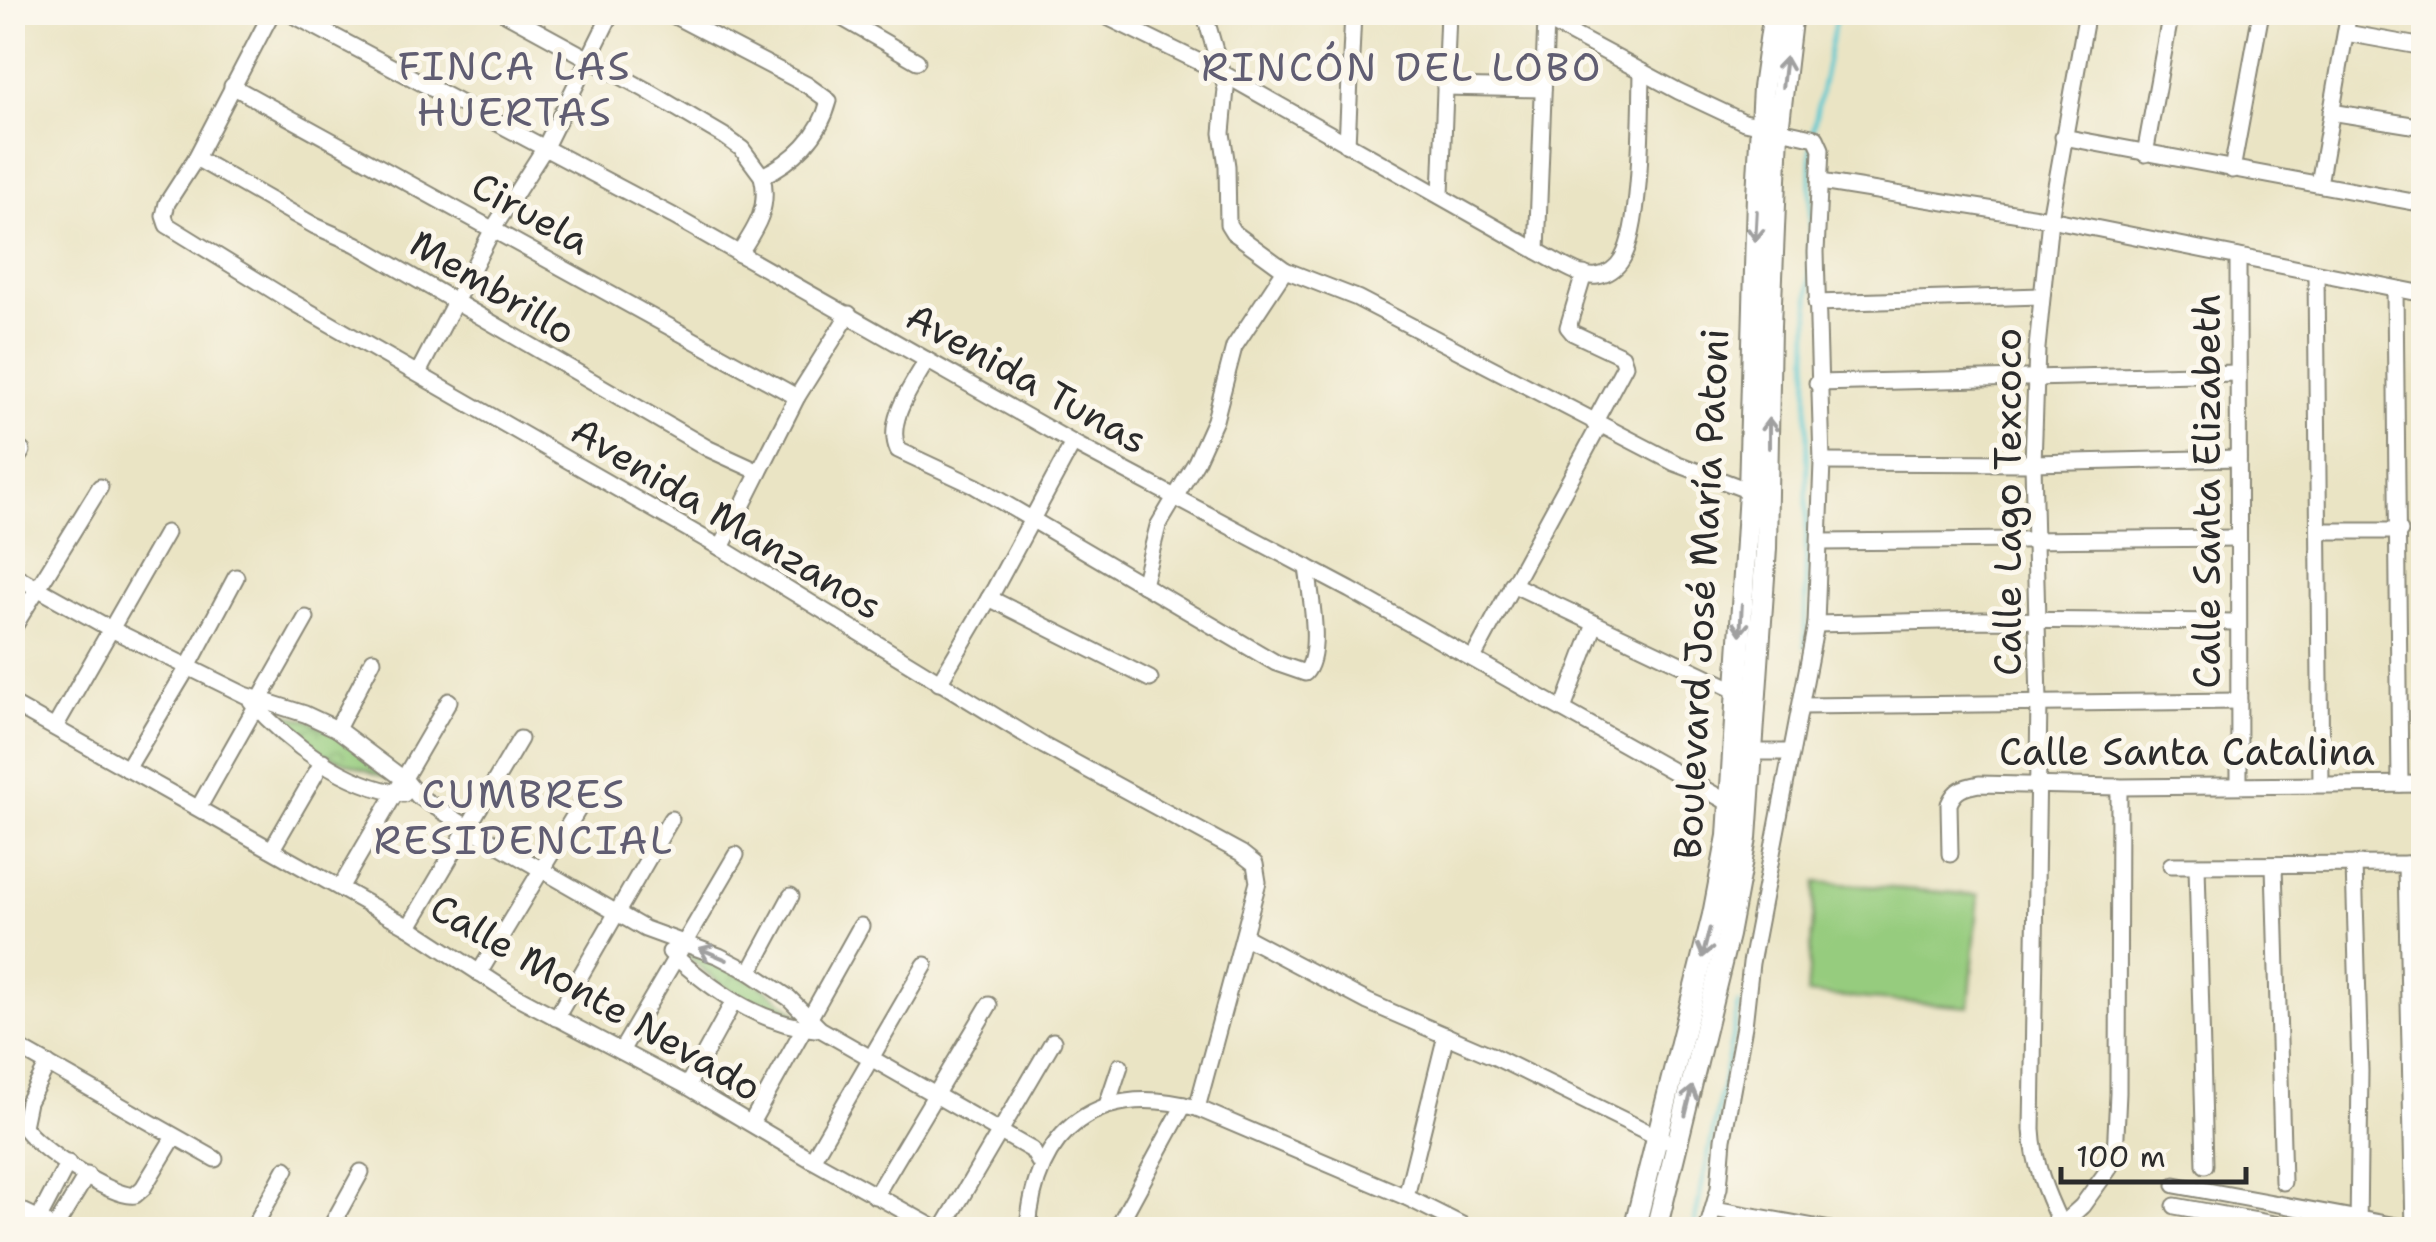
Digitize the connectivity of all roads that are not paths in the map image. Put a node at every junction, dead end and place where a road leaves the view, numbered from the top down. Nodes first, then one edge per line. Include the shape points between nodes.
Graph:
1 (272, 12) edge
2 (288, 12) edge
3 (503, 12) edge
4 (612, 12) edge
5 (667, 12) edge
6 (832, 12) edge
7 (1097, 12) edge
8 (1204, 12) edge
9 (1353, 12) edge
10 (1448, 12) edge
11 (2087, 12) edge
12 (2172, 12) edge
13 (2260, 12) edge
14 (2349, 12) edge
15 (1777, 13) edge
16 (1539, 16) edge
17 (2346, 34) junction
18 (2424, 47) edge
19 (588, 58) junction
20 (917, 61) dead end
21 (1642, 72) junction
22 (1222, 73) junction
23 (232, 86) junction
24 (1445, 86) junction
25 (1543, 89) junction
26 (2331, 112) junction
27 (2424, 126) edge
28 (1770, 130) junction
29 (2062, 137) junction
30 (1347, 145) junction
31 (544, 149) junction
32 (2145, 154) junction
33 (196, 158) junction
34 (2232, 170) junction
35 (762, 176) junction
36 (1821, 182) junction
37 (2318, 184) junction
38 (1441, 195) junction
39 (2424, 204) edge
40 (2050, 219) junction
41 (493, 229) junction
42 (1536, 251) junction
43 (739, 254) junction
44 (2238, 258) junction
45 (1285, 270) junction
46 (1584, 274) junction
47 (2316, 274) junction
48 (2394, 288) junction
49 (2424, 294) edge
50 (2041, 296) junction
51 (455, 301) junction
52 (1816, 303) junction
53 (849, 314) junction
54 (927, 360) junction
55 (2237, 373) junction
56 (418, 374) junction
57 (2036, 378) junction
58 (1817, 384) junction
59 (797, 397) junction
60 (1597, 424) junction
61 (1074, 443) junction
62 (22, 451) dead end
63 (2238, 458) junction
64 (1822, 462) junction
65 (2033, 463) junction
66 (12, 466) edge
67 (757, 471) junction
68 (100, 487) dead end
69 (1759, 494) junction
70 (1174, 498) junction
71 (1031, 521) junction
72 (2320, 531) junction
73 (2400, 531) junction
74 (166, 533) dead end
75 (2238, 538) junction
76 (1821, 542) junction
77 (2034, 542) junction
78 (721, 548) junction
79 (1307, 568) junction
80 (1754, 568) junction
81 (12, 574) edge
82 (236, 576) dead end
83 (1512, 584) junction
84 (1143, 585) junction
85 (36, 588) junction
86 (990, 598) junction
87 (306, 618) dead end
88 (2036, 620) junction
89 (2238, 622) junction
90 (1595, 624) junction
91 (1816, 624) junction
92 (109, 628) junction
93 (12, 630) edge
94 (1473, 658) junction
95 (373, 660) dead end
96 (188, 667) junction
97 (1150, 679) dead end
98 (938, 684) junction
99 (1737, 691) junction
100 (253, 699) junction
101 (449, 701) dead end
102 (2239, 701) junction
103 (2038, 702) junction
104 (12, 704) edge
105 (1801, 706) junction
106 (1563, 709) junction
107 (55, 727) junction
108 (337, 729) junction
109 (520, 739) dead end
110 (1761, 752) junction
111 (1789, 752) junction
112 (324, 761) junction
113 (127, 769) junction
114 (594, 783) dead end
115 (2322, 784) junction
116 (2400, 784) junction
117 (2424, 784) edge
118 (2239, 785) junction
119 (2037, 786) junction
120 (400, 787) junction
121 (2119, 787) junction
122 (1732, 804) junction
123 (199, 807) junction
124 (671, 819) dead end
125 (469, 828) junction
126 (272, 849) junction
127 (1950, 854) dead end
128 (736, 855) dead end
129 (2354, 864) junction
130 (2406, 864) junction
131 (2424, 864) edge
132 (2274, 865) junction
133 (2170, 866) dead end
134 (2196, 866) junction
135 (540, 869) junction
136 (340, 888) junction
137 (790, 896) dead end
138 (616, 912) junction
139 (861, 926) dead end
140 (409, 927) junction
141 (1245, 937) junction
142 (678, 949) junction
143 (925, 965) dead end
144 (750, 972) junction
145 (479, 973) junction
146 (1736, 991) junction
147 (734, 1001) junction
148 (989, 1005) dead end
149 (556, 1018) junction
150 (812, 1026) junction
151 (1446, 1035) junction
152 (1053, 1041) dead end
153 (12, 1044) edge
154 (621, 1050) junction
155 (870, 1058) junction
156 (48, 1064) junction
157 (1120, 1066) dead end
158 (687, 1086) junction
159 (934, 1094) junction
160 (1107, 1105) junction
161 (1191, 1106) junction
162 (751, 1123) junction
163 (999, 1131) junction
164 (1656, 1136) junction
165 (174, 1137) junction
166 (1678, 1146) junction
167 (1036, 1158) junction
168 (214, 1159) dead end
169 (812, 1160) junction
170 (68, 1163) junction
171 (2204, 1165) dead end
172 (286, 1169) dead end
173 (361, 1172) dead end
174 (87, 1175) junction
175 (2283, 1182) dead end
176 (2175, 1185) dead end
177 (875, 1196) junction
178 (1406, 1197) junction
179 (12, 1206) edge
180 (2175, 1206) dead end
181 (1714, 1208) junction
182 (38, 1218) junction
183 (2359, 1224) edge
184 (2061, 1227) edge
185 (58, 1228) edge
186 (1810, 1228) edge
187 (2415, 1229) edge
188 (252, 1230) edge
189 (329, 1230) edge
190 (940, 1230) edge
191 (1028, 1230) edge
192 (1116, 1230) edge
193 (1472, 1230) edge
194 (1634, 1230) edge
195 (1656, 1230) edge
196 (1708, 1230) edge
197 (1831, 1230) edge
198 (2306, 1230) edge

1 - 23 street
2 - 31 street, Avenida Tunas
3 - 19 street
4 - 19 street
5 - 35 street via 829,101 802,150
6 - 20 street
7 - 22 street
8 - 22 street
9 - 30 street
10 - 24 street
11 - 29 street, Calle Lago Texcoco
12 - 32 street
13 - 34 street
14 - 17 street
15 - 28 main road, Boulevard José María Patoni
16 - 21 street
16 - 25 street
17 - 18 street
17 - 26 street
19 - 31 street
19 - 35 street via 724,136
21 - 28 street
21 - 46 street via 1627,248 1608,273
22 - 30 street
22 - 45 street via 1228,224
23 - 33 street
23 - 41 street, Ciruela
24 - 25 street
24 - 38 street
25 - 42 street
26 - 27 street
26 - 37 street
28 - 36 street via 1809,136 1821,148
28 - 69 main road, Boulevard José María Patoni via 1770,326
29 - 32 street
29 - 40 street, Calle Lago Texcoco
30 - 38 street
31 - 41 street
31 - 43 street, Avenida Tunas
32 - 34 street
33 - 51 street, Membrillo
33 - 56 street, Avenida Manzanos via 167,203 168,225
34 - 37 street
35 - 43 street via 764,212
36 - 40 street
36 - 52 street
37 - 39 street
38 - 42 street
40 - 44 street
40 - 50 street, Calle Lago Texcoco
41 - 51 street
41 - 59 street, Ciruela
42 - 46 street
43 - 53 street, Avenida Tunas
44 - 47 street
44 - 55 street, Calle Santa Elizabeth
45 - 60 street via 1318,280
45 - 70 street via 1234,348 1215,420
46 - 60 street via 1568,327 1622,356 1626,365
47 - 48 street
47 - 72 street
48 - 49 street
48 - 73 street
50 - 52 street
50 - 57 street, Calle Lago Texcoco
51 - 56 street
51 - 67 street, Membrillo
52 - 58 street
53 - 54 street, Avenida Tunas
53 - 59 street
54 - 61 street, Avenida Tunas
54 - 71 street via 896,422 898,450 963,479
55 - 57 street
55 - 63 street, Calle Santa Elizabeth
56 - 78 street, Avenida Manzanos
57 - 58 street
57 - 65 street, Calle Lago Texcoco
58 - 64 street
59 - 67 street
60 - 69 street via 1692,471
60 - 83 street
61 - 70 street, Avenida Tunas
61 - 71 street
62 - 66 street
63 - 65 street
63 - 75 street, Calle Santa Elizabeth
64 - 65 street
64 - 76 street
65 - 77 street, Calle Lago Texcoco
67 - 78 street
68 - 85 street
69 - 80 main road, Boulevard José María Patoni
70 - 79 street, Avenida Tunas
70 - 84 street via 1158,526
71 - 84 street
71 - 86 street
72 - 73 street
72 - 115 street
73 - 116 street
74 - 92 street
75 - 77 street
75 - 89 street, Calle Santa Elizabeth
76 - 77 street
76 - 91 street
77 - 88 street, Calle Lago Texcoco
78 - 98 street, Avenida Manzanos
79 - 84 street via 1314,643 1305,673 1276,663
79 - 94 street, Avenida Tunas
80 -> 99 main road, Boulevard José María Patoni
80 - 110 main road, Boulevard José María Patoni
81 - 85 street
82 - 96 street
83 - 90 street
83 - 94 street
85 - 92 street
85 - 93 street
86 - 97 street
86 - 98 street
87 - 100 street
88 - 89 street
88 - 91 street
88 - 103 street, Calle Lago Texcoco
89 - 102 street, Calle Santa Elizabeth
90 - 99 street
90 - 106 street
91 - 105 street
92 - 96 street
92 - 107 street
94 - 106 street, Avenida Tunas
95 - 108 street
96 - 100 street
96 - 113 street
98 - 141 street, Avenida Manzanos via 1254,864 1258,882
99 - 122 main road, Boulevard José María Patoni
100 - 108 street
100 - 112 street via 274,728
100 - 123 street
101 - 120 street
102 - 103 street
102 - 118 street, Calle Santa Elizabeth
103 - 105 street
103 - 119 street, Calle Lago Texcoco
104 - 107 street, Calle Monte Nevado
105 - 111 street
106 - 122 street, Avenida Tunas
107 - 113 street, Calle Monte Nevado
108 - 120 street
109 - 125 street
110 - 111 street
110 - 146 main road, Boulevard José María Patoni via 1742,862
111 - 146 street
112 - 120 street
112 - 126 street
113 - 123 street, Calle Monte Nevado
114 - 135 street
115 - 116 street, Calle Santa Catalina
115 - 118 street, Calle Santa Catalina
116 - 117 street, Calle Santa Catalina
118 - 121 street, Calle Santa Catalina
119 - 121 street, Calle Santa Catalina
119 - 127 street, Calle Santa Catalina via 1979,784 1956,792 1949,804
119 - 184 street, Calle Lago Texcoco via 2032,1129 2041,1180
120 - 125 street
120 - 136 street
121 - 184 street via 2114,1154
122 -> 164 main road, Boulevard José María Patoni via 1713,915
123 - 126 street, Calle Monte Nevado
124 - 138 street
125 - 135 street
125 - 140 street
126 - 136 street, Calle Monte Nevado
128 - 142 street
129 - 130 street
129 - 132 street
129 - 183 street
130 - 131 street
130 - 187 street
132 - 134 street
132 - 175 street
133 - 134 street
134 - 171 street
135 - 138 street
135 - 145 street
136 - 140 street, Calle Monte Nevado
137 - 144 street
138 - 142 street
138 - 149 street
139 - 150 street
140 - 145 street, Calle Monte Nevado
141 - 151 street
141 - 161 street
144 -> 142 street
142 - 147 street
142 - 154 street
143 - 155 street
144 - 150 street via 789,998
145 - 149 street, Calle Monte Nevado
166 -> 146 main road, Boulevard José María Patoni
146 - 181 street
147 - 150 street via 764,1016
147 - 158 street
148 - 159 street
149 - 154 street, Calle Monte Nevado
150 - 155 street
150 - 162 street
151 - 164 street
151 - 178 street
152 - 163 street
153 - 156 street
154 - 158 street, Calle Monte Nevado
155 - 159 street
155 - 169 street
156 - 165 street
156 - 170 street via 23,1126 34,1142
157 - 160 street
158 - 162 street, Calle Monte Nevado
159 - 163 street
159 - 177 street
160 - 161 street via 1138,1099
160 - 167 street
161 - 178 street
161 - 192 street
162 - 169 street, Calle Monte Nevado
163 - 167 street
163 - 190 street
164 - 166 street
164 - 194 main road, Boulevard José María Patoni
165 - 168 street
165 - 174 street via 135,1195
166 - 195 main road, Boulevard José María Patoni
167 - 191 street
169 - 177 street, Calle Monte Nevado
170 - 174 street
170 - 182 street
172 - 188 street
173 - 189 street
174 - 185 street
176 - 183 street
177 - 190 street, Calle Monte Nevado
178 - 193 street
179 - 182 street
180 - 198 street
181 - 186 street
181 - 196 street
182 - 185 street
183 - 187 street
186 - 197 street

